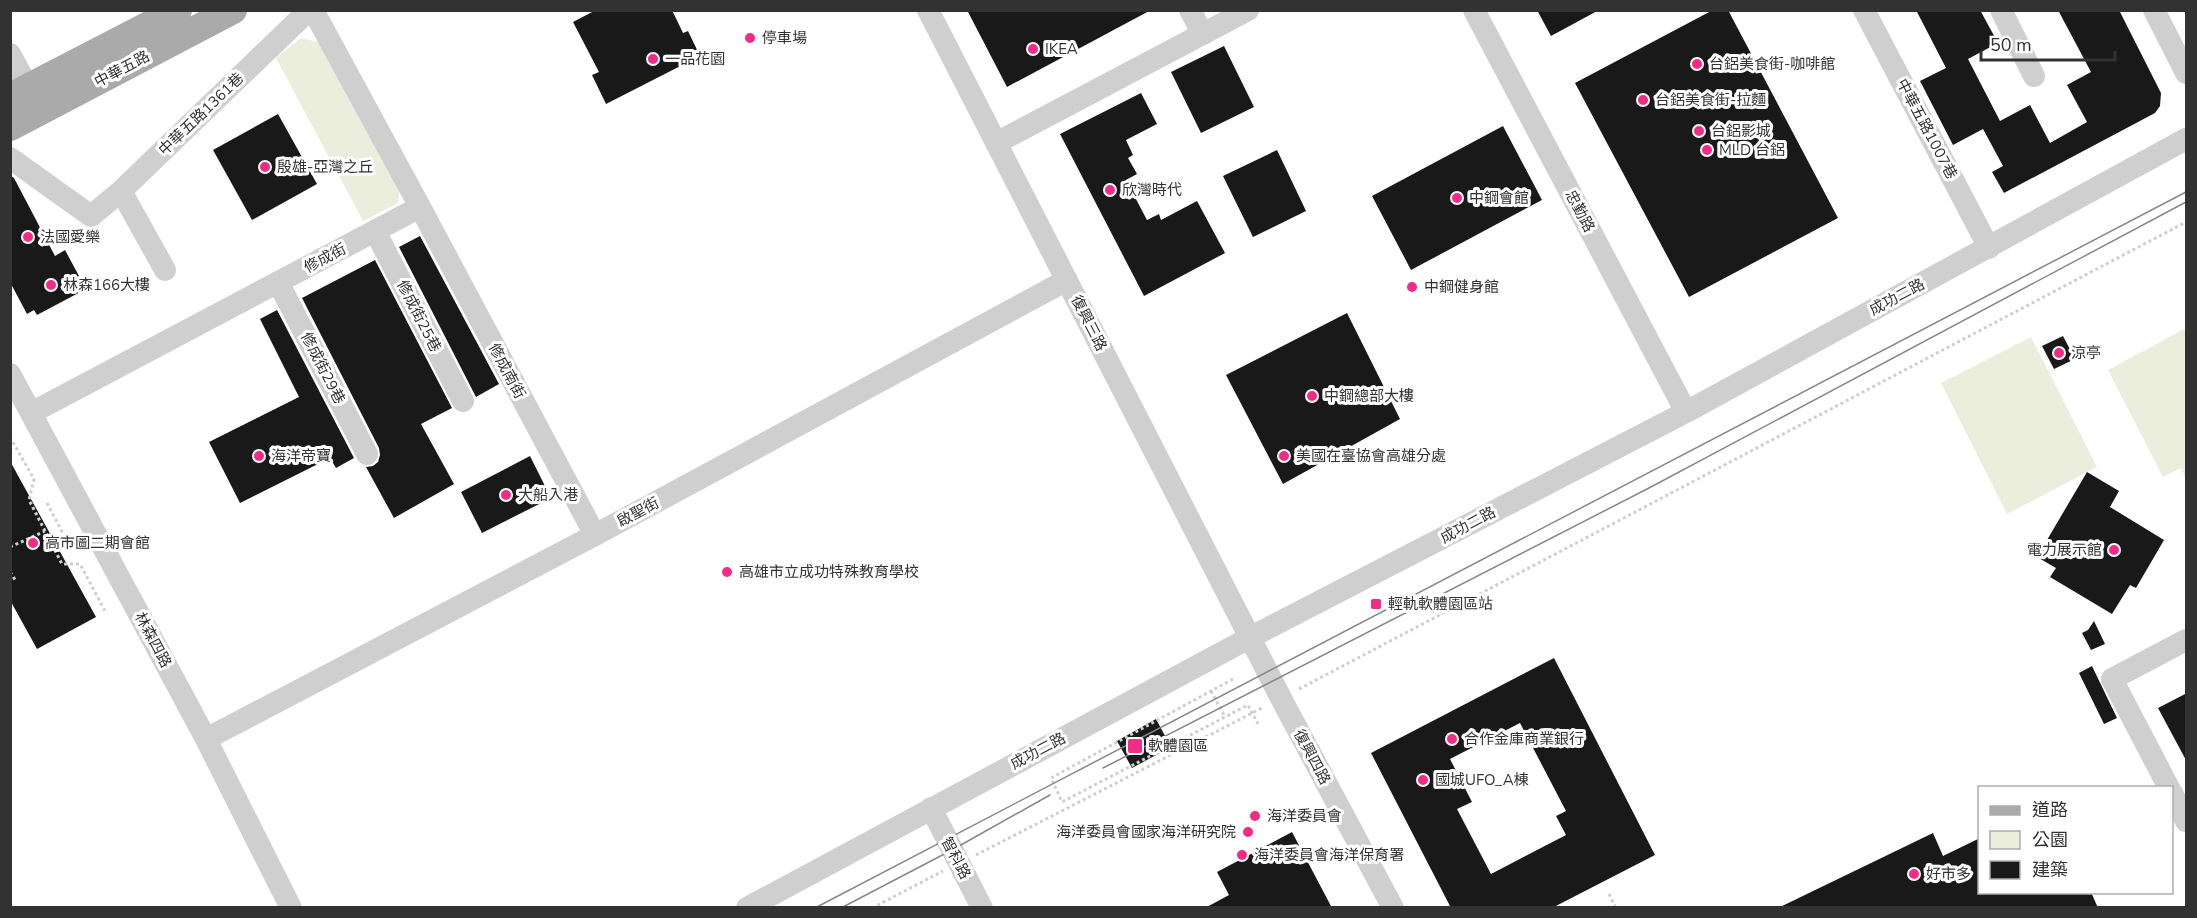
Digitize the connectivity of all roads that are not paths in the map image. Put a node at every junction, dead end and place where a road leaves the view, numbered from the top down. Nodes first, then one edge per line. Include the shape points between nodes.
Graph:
1 (232, 10) edge
2 (311, 10) edge
3 (928, 10) edge
4 (1190, 10) edge
5 (1248, 10) edge
6 (1474, 10) edge
7 (1864, 10) edge
8 (2001, 10) edge
9 (2154, 10) edge
10 (167, 21) edge
11 (1203, 34) junction
12 (10, 54) edge
13 (2187, 73) edge
14 (2034, 76) dead end
15 (26, 99) edge
16 (10, 127) edge
17 (2187, 139) edge
18 (996, 143) junction
19 (10, 158) edge
20 (121, 191) junction
21 (420, 207) junction
22 (375, 231) junction
23 (1989, 248) junction
24 (165, 270) dead end
25 (1067, 280) junction
26 (278, 282) junction
27 (10, 374) edge
28 (463, 401) dead end
29 (1686, 411) junction
30 (31, 413) junction
31 (367, 454) dead end
32 (595, 535) junction
33 (1251, 637) junction
34 (2187, 640) edge
35 (206, 739) junction
36 (2168, 786) edge
37 (2173, 795) edge
38 (931, 808) junction
39 (2187, 821) edge
40 (291, 908) edge
41 (747, 908) edge
42 (982, 908) edge
43 (1393, 908) edge

1 - 10 main road, 中華五路
2 - 20 street, 中華五路1361巷
2 - 21 street
3 - 18 street, 復興三路
4 - 11 street
5 - 11 street
6 - 29 street, 忠勤路
7 - 23 street, 中華五路1007巷
8 - 14 street
9 - 13 street
10 - 15 main road, 中華五路
11 - 18 street
12 - 15 street
15 - 16 main road, 中華五路
17 - 23 street, 成功二路
18 - 25 street, 復興三路
19 - 20 street, 中華五路1361巷 via 91,216
20 - 24 street
21 - 22 street, 修成街
21 - 32 street, 修成南街
22 - 26 street, 修成街
22 - 28 street, 修成街25巷
23 - 29 street, 成功二路
25 - 32 street, 啟聖街
25 - 33 street, 復興三路
26 - 30 street, 修成街
26 - 31 street, 修成街29巷
27 - 30 street, 林森四路
29 - 33 street, 成功二路
30 - 35 street, 林森四路
32 - 35 street, 啟聖街
33 - 38 street, 成功二路
33 - 43 street, 復興四路
34 - 36 street via 2112,679
35 - 40 street, 林森四路
37 - 39 street
38 - 41 street, 成功二路
38 - 42 street, 智科路

